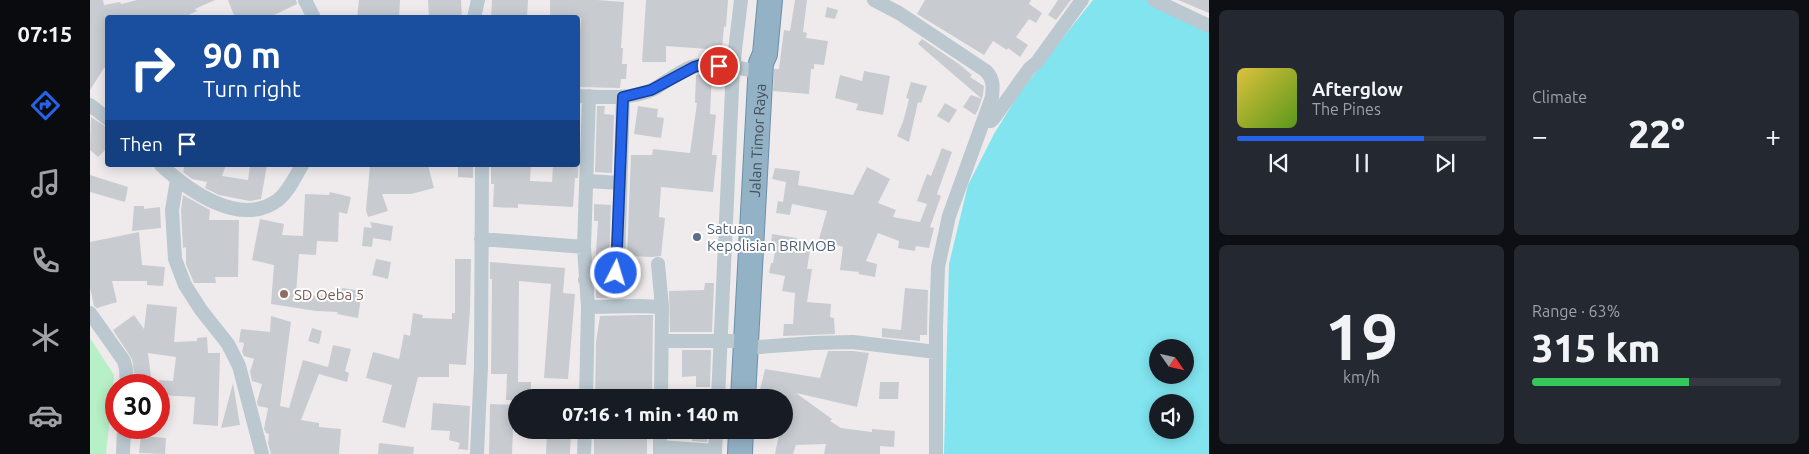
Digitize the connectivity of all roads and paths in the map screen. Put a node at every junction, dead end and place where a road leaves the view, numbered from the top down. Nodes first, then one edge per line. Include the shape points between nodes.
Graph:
1 (305, 0) edge
2 (478, 0) edge
3 (741, 0) edge
4 (761, 0) edge
5 (770, 0) edge
6 (874, 0) edge
7 (1082, 0) edge
8 (1154, 0) edge
9 (312, 15) edge
10 (475, 15) edge
11 (1209, 26) edge
12 (733, 67) junction
13 (761, 68) junction
14 (583, 96) edge
15 (623, 97) junction
16 (90, 105) edge
17 (105, 117) edge
18 (984, 121) junction
19 (163, 167) edge
20 (301, 167) edge
21 (482, 167) edge
22 (177, 180) junction
23 (586, 181) junction
24 (620, 183) junction
25 (481, 239) junction
26 (584, 247) junction
27 (658, 264) dead end
28 (585, 280) junction
29 (588, 307) junction
30 (662, 307) junction
31 (90, 313) edge
32 (662, 341) junction
33 (721, 342) junction
34 (746, 345) junction
35 (936, 352) junction
36 (126, 374) edge
37 (586, 389) edge
38 (661, 389) edge
39 (718, 389) edge
40 (744, 389) edge
41 (124, 439) edge
42 (585, 439) edge
43 (716, 439) edge
44 (741, 439) edge
45 (660, 450) edge
46 (715, 453) edge
47 (123, 454) edge
48 (262, 454) edge
49 (477, 454) edge
50 (584, 454) edge
51 (740, 454) edge
52 (936, 454) edge

1 - 9 street
2 - 10 street
3 - 12 street
4 - 13 highway, Jalan Timor Raya via 756,53
5 - 13 highway, Jalan Timor Raya
6 - 18 street via 986,71 993,84
7 - 18 street via 991,121
8 - 11 street
12 - 13 street
12 - 15 street via 699,65 651,90
12 - 33 street
13 - 34 highway, Jalan Timor Raya
14 - 15 street
14 - 23 street
15 - 24 street
16 - 17 street
18 - 35 street via 949,216 942,246 938,267
19 - 22 street
20 - 22 street via 279,199 255,210 229,208 203,197
21 - 25 street
22 - 48 street via 172,210 175,259 185,285 228,344 239,366
23 - 24 street
23 - 26 street
24 - 28 street via 616,273 609,278
25 - 26 street
25 - 49 street
26 - 28 street
27 - 30 street
28 - 29 street
29 - 30 street
29 - 37 street
30 - 32 street
31 - 36 street via 124,361
32 - 33 street
32 - 38 street
33 - 34 street
33 - 39 street
34 - 35 street via 853,342
34 - 40 highway, Jalan Timor Raya
35 - 52 street
41 - 47 street
42 - 50 street
43 - 46 street
44 - 51 highway
45 - 46 street

